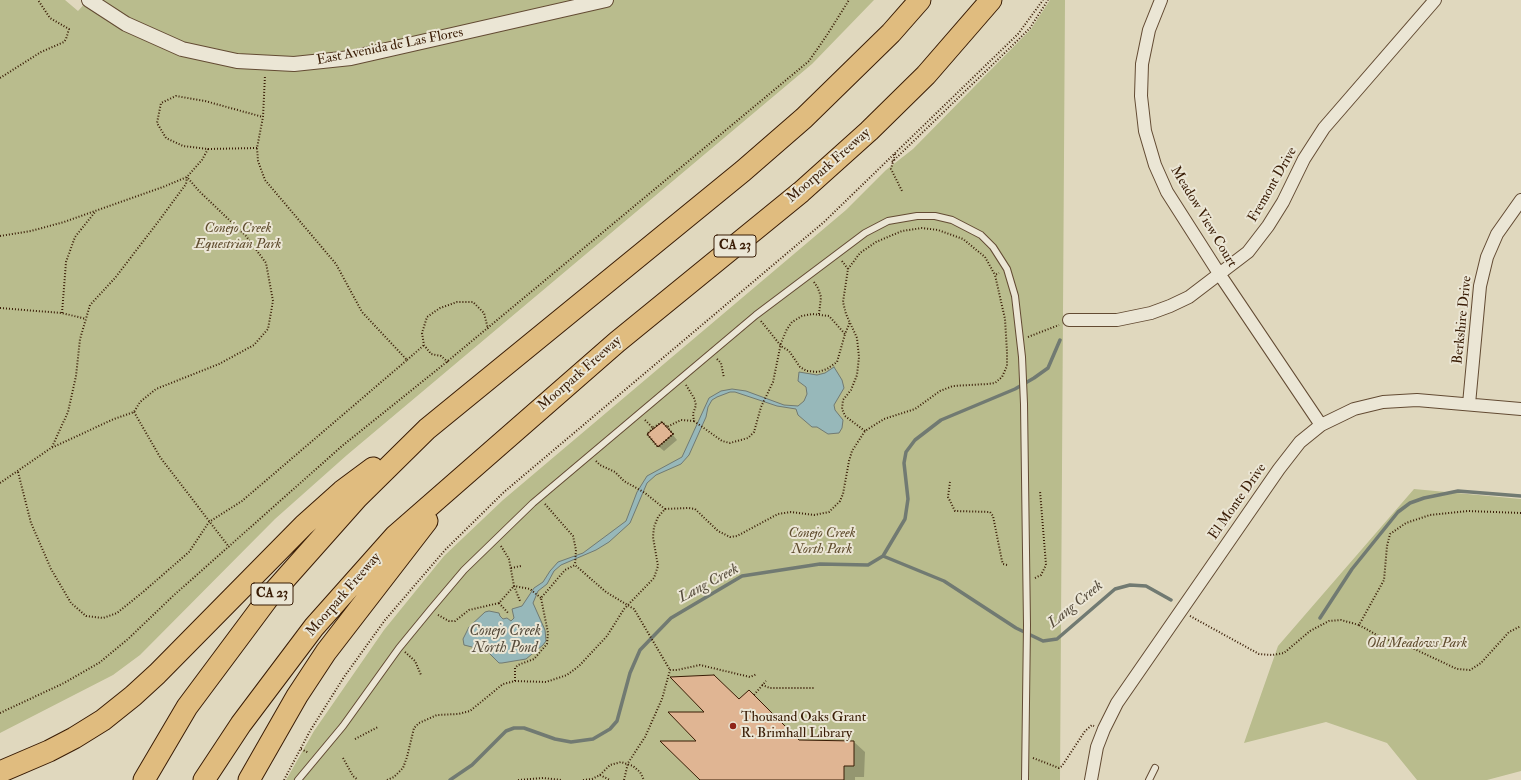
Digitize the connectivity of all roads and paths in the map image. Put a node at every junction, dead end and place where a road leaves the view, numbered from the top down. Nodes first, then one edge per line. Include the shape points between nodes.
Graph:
1 (38, 0) edge
2 (89, 0) edge
3 (606, 0) edge
4 (848, 0) edge
5 (920, 0) edge
6 (991, 0) edge
7 (1043, 0) edge
8 (1048, 0) edge
9 (1161, 0) edge
10 (1435, 0) edge
11 (266, 64) junction
12 (0, 78) edge
13 (262, 117) junction
14 (257, 148) junction
15 (208, 149) junction
16 (895, 153) junction
17 (892, 162) junction
18 (187, 177) junction
19 (902, 191) dead end
20 (1521, 200) edge
21 (96, 211) junction
22 (0, 236) edge
23 (837, 254) junction
24 (848, 269) junction
25 (1007, 269) junction
26 (809, 275) junction
27 (995, 275) junction
28 (1220, 275) junction
29 (0, 308) edge
30 (62, 313) junction
31 (819, 314) junction
32 (756, 316) junction
33 (86, 319) junction
34 (1069, 320) joint
35 (850, 322) junction
36 (488, 328) junction
37 (845, 334) junction
38 (1020, 340) junction
39 (424, 345) junction
40 (781, 346) junction
41 (712, 352) junction
42 (407, 360) junction
43 (448, 362) junction
44 (724, 378) dead end
45 (680, 379) junction
46 (1469, 404) junction
47 (1521, 409) edge
48 (134, 412) junction
49 (639, 414) junction
50 (694, 421) junction
51 (1321, 425) junction
52 (667, 427) junction
53 (653, 428) junction
54 (426, 429) junction
55 (865, 431) junction
56 (51, 448) junction
57 (590, 455) junction
58 (18, 472) junction
59 (464, 475) junction
60 (950, 482) dead end
61 (0, 483) edge
62 (1036, 494) dead end
63 (539, 498) junction
64 (665, 509) junction
65 (1521, 513) edge
66 (209, 522) junction
67 (495, 539) junction
68 (229, 548) junction
69 (575, 564) junction
70 (1007, 565) dead end
71 (521, 566) dead end
72 (511, 568) junction
73 (1026, 578) junction
74 (514, 586) junction
75 (541, 598) junction
76 (520, 601) dead end
77 (499, 603) junction
78 (629, 604) junction
79 (431, 609) junction
80 (1181, 611) junction
81 (508, 614) dead end
82 (1359, 625) junction
83 (1521, 626) edge
84 (399, 648) junction
85 (670, 670) junction
86 (757, 674) dead end
87 (421, 675) dead end
88 (766, 681) dead end
89 (515, 682) junction
90 (762, 685) junction
91 (815, 688) dead end
92 (754, 695) dead end
93 (0, 713) edge
94 (378, 727) dead end
95 (1104, 728) junction
96 (233, 736) junction
97 (354, 739) dead end
98 (301, 749) junction
99 (310, 753) dead end
100 (343, 758) dead end
101 (1026, 758) junction
102 (628, 763) junction
103 (1155, 768) dead end
104 (0, 772) edge
105 (600, 775) junction
106 (144, 780) edge
107 (204, 780) edge
108 (210, 780) edge
109 (249, 780) edge
110 (284, 780) edge
111 (298, 780) edge
112 (358, 780) edge
113 (387, 780) edge
114 (518, 780) edge
115 (562, 780) edge
116 (583, 780) edge
117 (610, 780) edge
118 (624, 780) edge
119 (644, 780) edge
120 (1025, 780) edge
121 (1091, 780) edge
122 (1149, 780) edge

1 - 12 path via 50,18 69,29 66,39
2 - 11 street, East Avenida de Las Flores via 126,24 182,49
3 - 11 street, East Avenida de Las Flores via 351,58
4 - 36 path via 828,35 809,61
5 - 54 highway, CA 23 via 891,33 799,123
6 - 59 highway, Moorpark Freeway / CA 23 via 926,75 864,136 801,192 617,342
7 - 16 path via 1018,34
8 - 17 path via 1025,34
9 - 28 street, Meadow View Court via 1149,30 1142,64 1141,96 1145,131 1155,165 1167,192
10 - 28 street, Fremont Drive via 1324,128 1304,158 1283,202 1268,226 1248,252
11 - 13 path
13 - 14 path
13 - 15 path via 205,101 176,96 161,103 157,123 166,138 183,146
14 - 15 path
14 - 42 path via 258,161 265,180 336,264 362,312
15 - 18 path
16 - 17 path
16 - 98 path via 824,222 504,492 445,550 385,620 344,677
17 - 19 path via 891,169
18 - 21 path
18 - 33 path via 186,184 116,278 90,305
18 - 48 path via 246,236 266,263 273,301 268,329 254,345 219,364 156,388 140,402
20 - 46 street, Berkshire Drive via 1497,234 1487,257 1480,286
21 - 22 path via 31,231
21 - 30 path via 75,237 66,262
23 - 24 path
23 - 25 lane via 865,233 888,221 935,216 952,220 981,235
23 - 26 lane
24 - 27 path via 860,253 876,242 902,231 922,228 938,230 963,239 985,257
24 - 35 path via 843,302
25 - 27 path
25 - 38 lane via 1015,296
26 - 31 path via 820,294
26 - 32 lane
27 - 55 path via 1002,297 1007,339 1007,366 1002,377 995,383 953,386 940,391 915,408 884,419
28 - 34 street, Fremont Drive via 1189,297 1151,313 1117,320
28 - 51 street, Meadow View Court
29 - 30 path
30 - 33 path
31 - 37 path via 829,316
31 - 40 path via 802,316 792,322
32 - 40 path
32 - 41 lane
33 - 56 path via 80,339 76,376 68,412
34 - 38 path
35 - 37 path
35 - 55 path via 857,338 859,357 857,375 851,390 843,400 842,408 845,416
36 - 39 path via 484,313 472,302 457,302 440,308 427,317 422,333
36 - 43 path
37 - 40 path via 837,362 827,370 818,372 800,367 789,351
38 - 73 lane via 1024,404
39 - 42 path
39 - 43 path via 431,354 445,358
40 - 50 path via 773,382 754,432 748,438 730,443 722,441
41 - 44 path via 721,364
41 - 45 lane
42 - 66 path via 242,501
43 - 68 path via 342,446
45 - 49 lane
45 - 50 path via 694,398
46 - 47 street, El Monte Drive
46 - 51 street, El Monte Drive via 1418,400 1383,402 1354,409
48 - 56 path
48 - 66 path via 160,457
49 - 53 path
49 - 57 lane
50 - 52 path via 681,420
51 - 80 street, El Monte Drive via 1300,442 1279,469
52 - 53 path via 662,422
52 - 53 path via 673,434 658,447 647,434
54 - 104 highway via 342,491 304,525 158,674 133,696 103,720 74,738
54 - 106 highway, CA 23 via 357,498 269,597 188,707
55 - 64 path via 852,451 844,494 829,512 814,515 792,512 778,514 737,536 730,537 718,531 695,509
56 - 58 path
57 - 63 lane
57 - 64 path via 600,465 615,472
58 - 61 path
58 - 66 path via 31,523 51,569 71,603 86,616 103,618 117,612 189,552
59 - 96 highway, Moorpark Freeway / CA 23 via 395,536 347,589 278,674
59 - 109 highway via 326,652
60 - 70 path via 948,497 955,511 990,512 993,516 1002,561
62 - 73 path via 1040,492 1046,565 1041,575
63 - 67 lane
63 - 69 path via 573,536
64 - 78 path via 654,527 658,566 654,578
65 - 82 path via 1468,511 1430,515 1406,523 1390,534 1384,580
66 - 68 path
67 - 72 path via 505,551
67 - 79 lane
68 - 93 path via 99,663 64,683
69 - 75 path via 565,570
69 - 78 path via 606,592
71 - 72 path
72 - 74 path
73 - 101 lane
74 - 75 path via 530,589
74 - 76 path
74 - 77 path
75 - 89 path via 548,633 547,644 534,659 518,665
77 - 79 path via 468,610 455,621 445,620
77 - 81 path
78 - 85 path
78 - 89 path via 602,642 579,666 546,682
79 - 84 lane
80 - 82 path via 1259,654 1272,656 1284,653 1310,631 1329,621 1341,620
80 - 95 street, El Monte Drive via 1117,703
82 - 83 path via 1382,638 1408,646 1457,669 1470,670 1481,663 1510,632
84 - 87 path via 415,661
84 - 111 lane
85 - 86 path via 700,665 750,677
85 - 102 path via 662,699 645,737
88 - 90 path
89 - 113 path via 503,684 470,711 437,715 419,723 414,728 403,768
90 - 91 path via 770,688
90 - 92 path
94 - 97 path
95 - 101 path via 1092,725 1085,731 1059,768 1035,758
95 - 121 street, El Monte Drive via 1097,747
96 - 107 highway, Moorpark Freeway / CA 23
96 - 108 highway
98 - 99 path
98 - 110 path
100 - 112 path
101 - 120 lane
102 - 105 path via 615,762
102 - 118 path
102 - 119 path via 640,772
103 - 122 lane
105 - 116 path
105 - 117 path
114 - 115 path

